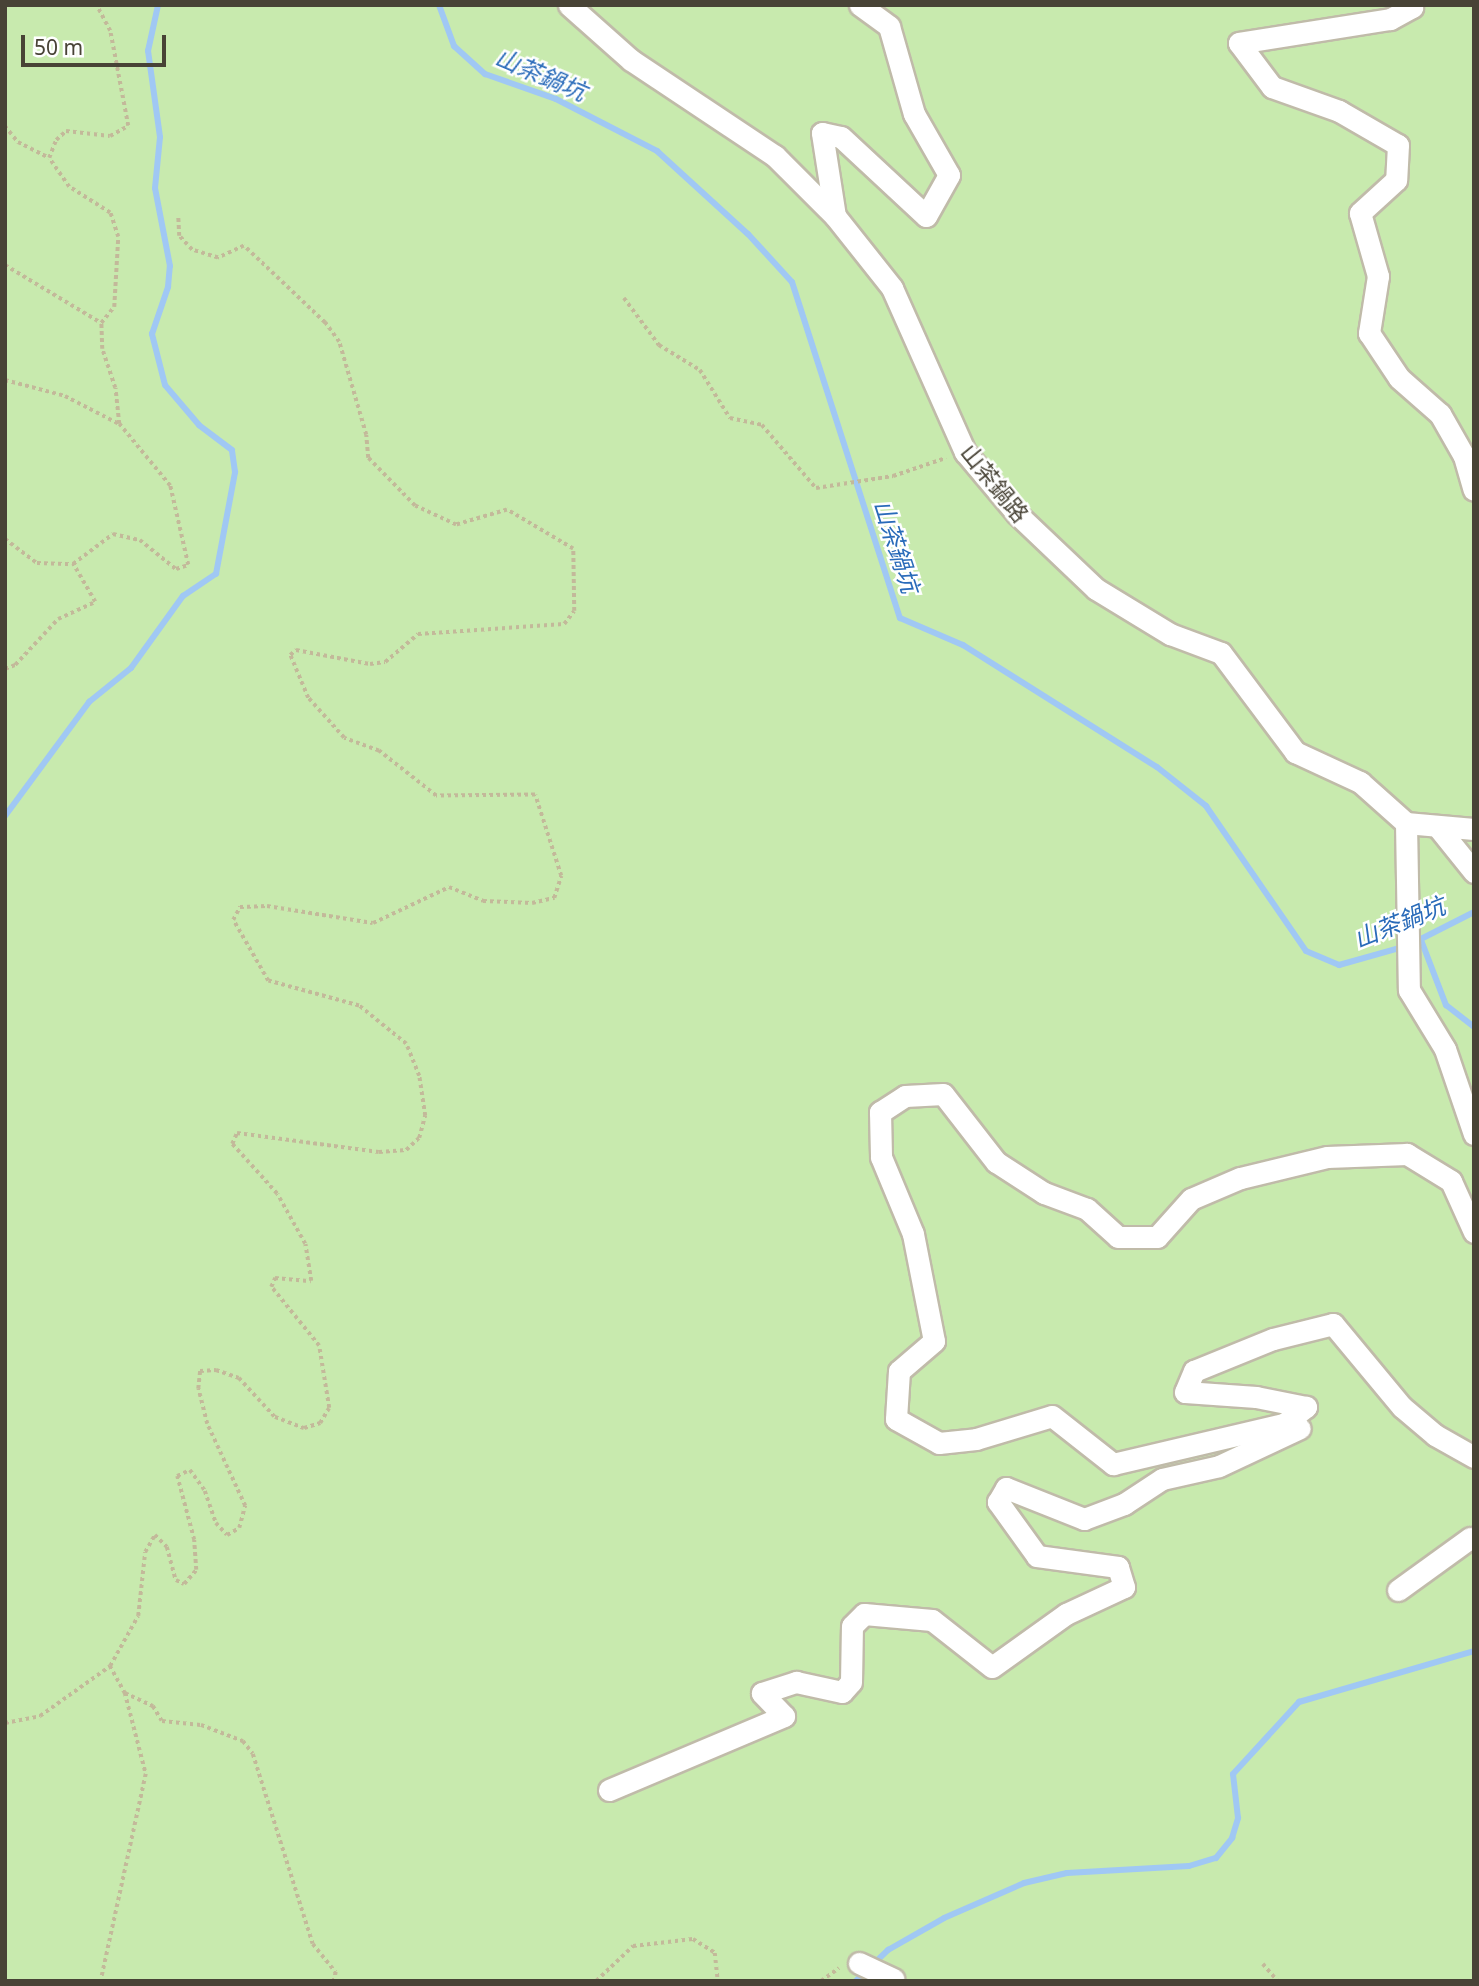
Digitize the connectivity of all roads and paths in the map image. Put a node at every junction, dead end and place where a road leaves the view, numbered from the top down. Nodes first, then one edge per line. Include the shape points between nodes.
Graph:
1 (96, 5) edge
2 (569, 5) edge
3 (860, 5) edge
4 (1409, 5) edge
5 (5, 126) edge
6 (49, 158) junction
7 (835, 215) junction
8 (178, 217) dead end
9 (5, 265) edge
10 (624, 298) dead end
11 (101, 323) junction
12 (5, 380) edge
13 (119, 424) junction
14 (965, 452) junction
15 (1474, 490) edge
16 (5, 539) edge
17 (73, 564) junction
18 (5, 669) edge
19 (1406, 823) junction
20 (1437, 826) junction
21 (1474, 829) edge
22 (1474, 872) edge
23 (1474, 1133) edge
24 (1474, 1232) edge
25 (1306, 1407) junction
26 (1474, 1457) edge
27 (1472, 1536) edge
28 (1474, 1560) edge
29 (1398, 1590) dead end
30 (110, 1667) junction
31 (125, 1693) junction
32 (5, 1723) edge
33 (609, 1790) dead end
34 (859, 1963) dead end
35 (1263, 1964) dead end
36 (887, 1977) edge
37 (101, 1981) edge
38 (334, 1981) edge
39 (596, 1981) edge
40 (718, 1981) edge
41 (1278, 1981) edge

1 - 6 path via 110,31 128,126 110,136 66,131 56,140
2 - 7 street, 山茶鍋路 via 631,60 775,156
3 - 7 street via 889,26 914,114 949,174 926,216 841,137 822,133
4 - 15 street via 1412,7 1390,19 1240,43 1272,87 1339,111 1398,145 1396,180 1360,213 1378,276 1368,332 1399,378 1440,414 1464,456
5 - 6 path via 18,142
6 - 11 path via 69,187 110,213 118,237 114,307
7 - 14 street, 山茶鍋路 via 892,288
8 - 30 path via 179,236 192,250 218,258 244,246 325,323 339,342 368,457 415,506 456,525 507,510 573,549 574,611 564,624 418,634 386,662 370,664 296,650 290,655 308,698 344,738 379,751 436,796 535,794 561,876 554,898 531,904 483,901 449,887 373,923 267,906 240,907 233,920 268,981 359,1006 405,1044 419,1076 425,1116 419,1139 406,1150 380,1152 237,1133 232,1144 277,1194 305,1244 311,1281 275,1278 271,1287 319,1346 329,1408 320,1423 304,1428 275,1417 239,1377 200,1371 198,1389 207,1424 245,1506 239,1528 227,1535 216,1523 205,1491 190,1470 177,1476 194,1540 196,1570 184,1584 176,1580 167,1547 155,1535 145,1552 138,1616
9 - 11 path
10 - 14 path via 659,345 701,370 730,418 762,425 816,488 893,476
11 - 13 path
12 - 13 path via 65,396
13 - 17 path via 170,486 188,565 176,569 140,540 113,534
14 - 19 street, 山茶鍋路 via 1017,514 1096,589 1170,634 1221,653 1295,752 1360,782
16 - 17 path via 37,563
17 - 18 path via 94,602 58,619 15,665
19 - 20 street
19 - 23 street via 1409,990 1445,1049
20 - 21 street
20 - 22 street
24 - 25 street via 1451,1181 1407,1154 1326,1157 1240,1178 1191,1199 1157,1237 1118,1237 1087,1209 1044,1193 996,1161 943,1094 905,1096 880,1112 881,1157 913,1234 934,1341 899,1371 896,1419 939,1443 975,1439 1052,1416 1113,1464 1284,1424
25 - 26 street via 1256,1397 1185,1392 1194,1371 1273,1339 1333,1324 1402,1407 1435,1435
25 - 33 street via 1302,1427 1219,1466 1161,1479 1124,1504 1084,1519 1006,1488 998,1502 1037,1556 1118,1567 1124,1587 1066,1614 992,1667 932,1620 864,1614 852,1626 851,1682 842,1692 796,1682 762,1693 784,1716
27 - 28 street
27 - 29 street
30 - 31 path
30 - 32 path via 40,1716
31 - 37 path via 146,1774
31 - 38 path via 153,1706 162,1721 201,1725 243,1741 253,1755 313,1944 336,1972
34 - 36 street
35 - 41 path
39 - 40 path via 633,1946 693,1939 715,1953

